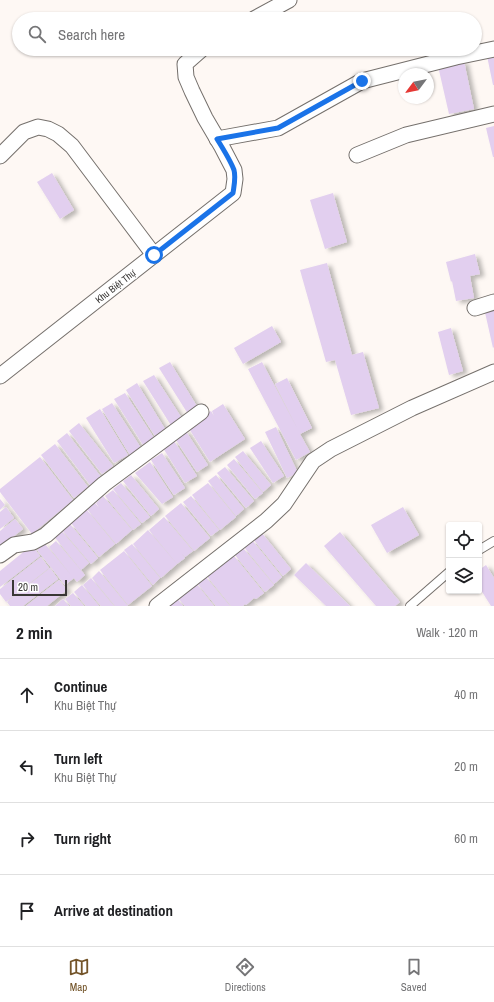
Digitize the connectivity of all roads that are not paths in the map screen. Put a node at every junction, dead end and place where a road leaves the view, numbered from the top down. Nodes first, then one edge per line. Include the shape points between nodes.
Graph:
1 (289, 0) edge
2 (267, 12) edge
3 (494, 49) edge
4 (482, 52) edge
5 (194, 56) edge
6 (461, 56) edge
7 (494, 114) edge
8 (217, 139) junction
9 (357, 155) dead end
10 (0, 156) edge
11 (154, 255) junction
12 (494, 302) edge
13 (475, 308) dead end
14 (494, 372) edge
15 (0, 376) edge
16 (201, 412) dead end
17 (494, 542) edge
18 (482, 548) edge
19 (0, 554) edge
20 (446, 575) edge
21 (156, 606) edge
22 (410, 606) edge

1 - 2 street
3 - 4 street
5 - 8 street, Khu Biệt Thự via 185,64 186,76
6 - 8 street via 362,81 278,128
7 - 9 street via 406,135
8 - 11 street, Khu Biệt Thự via 234,170 233,193
10 - 11 street via 24,132 38,127 58,134 72,146
11 - 15 street, Khu Biệt Thự
12 - 13 street
14 - 21 street via 412,408 331,449 313,461 284,504 266,521
16 - 19 street via 104,484 46,535 32,542 14,545
17 - 18 lane
20 - 22 lane

